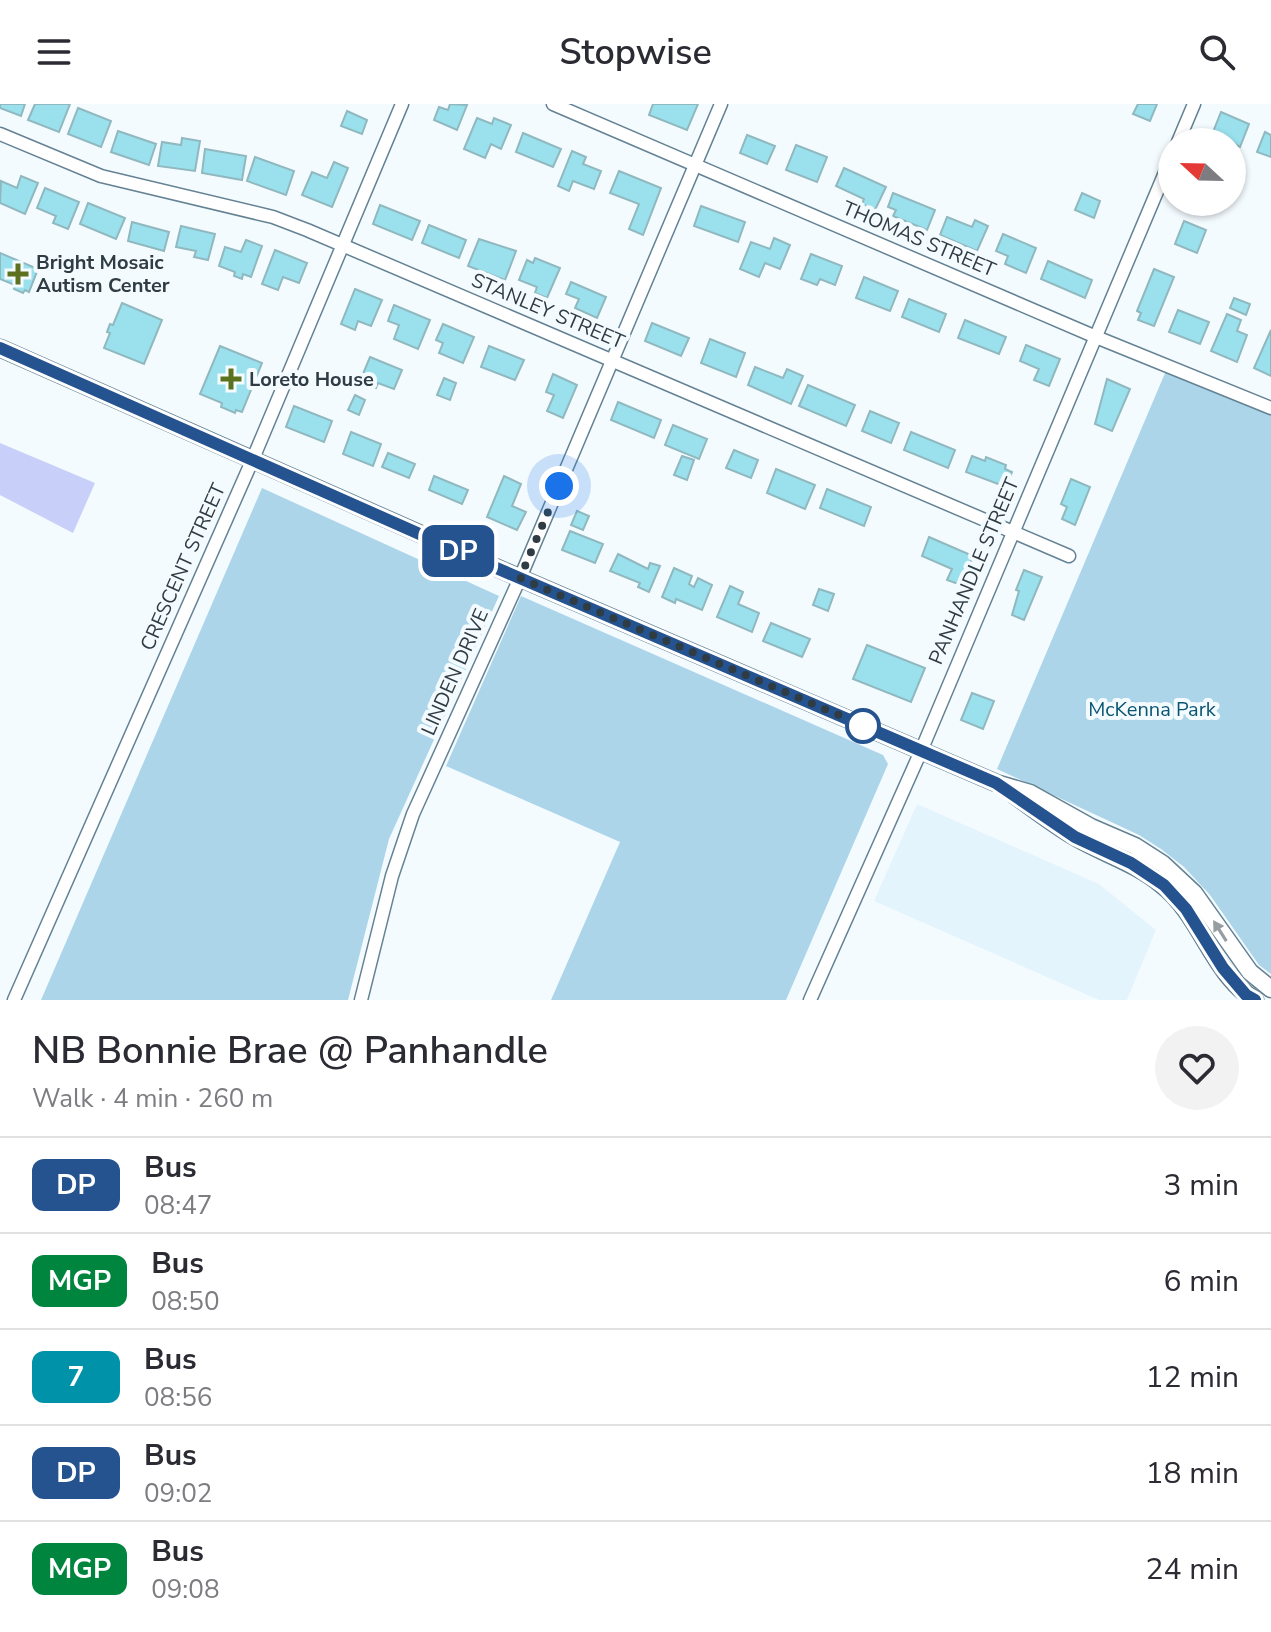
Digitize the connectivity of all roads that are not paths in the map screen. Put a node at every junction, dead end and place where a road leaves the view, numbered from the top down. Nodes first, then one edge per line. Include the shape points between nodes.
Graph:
1 (402, 104) edge
2 (553, 104) edge
3 (721, 104) edge
4 (1194, 104) edge
5 (1184, 128) edge
6 (0, 134) edge
7 (695, 165) junction
8 (1158, 189) edge
9 (343, 246) junction
10 (1096, 337) junction
11 (0, 348) edge
12 (612, 361) junction
13 (1271, 408) edge
14 (252, 461) junction
15 (1012, 531) junction
16 (1069, 556) dead end
17 (520, 578) junction
18 (921, 751) junction
19 (996, 783) junction
20 (1271, 989) edge
21 (14, 1000) edge
22 (361, 1000) edge
23 (810, 1000) edge
24 (1255, 1000) edge

1 - 9 street, CRESCENT STREET
2 - 7 street, THOMAS STREET
3 - 7 street, LINDEN DRIVE
4 - 5 street
6 - 9 street, STANLEY STREET via 101,176 273,217
7 - 10 street, THOMAS STREET
7 - 12 street, LINDEN DRIVE
8 - 10 street, PANHANDLE STREET
9 - 12 street, STANLEY STREET
9 - 14 street, CRESCENT STREET
10 - 13 street, THOMAS STREET
10 - 15 street, PANHANDLE STREET
11 - 14 main road
12 - 15 street, STANLEY STREET
12 - 17 street, LINDEN DRIVE
14 - 17 main road
14 - 21 street, CRESCENT STREET
15 - 16 street, STANLEY STREET
15 - 18 street, PANHANDLE STREET
17 - 18 main road
17 - 22 street, LINDEN DRIVE via 413,814
18 - 19 main road
18 - 23 street, PANHANDLE STREET
20 -> 19 main road via 1250,972 1194,893 1163,864 1030,793
19 - 24 main road via 1075,837 1164,885 1186,909 1223,968

